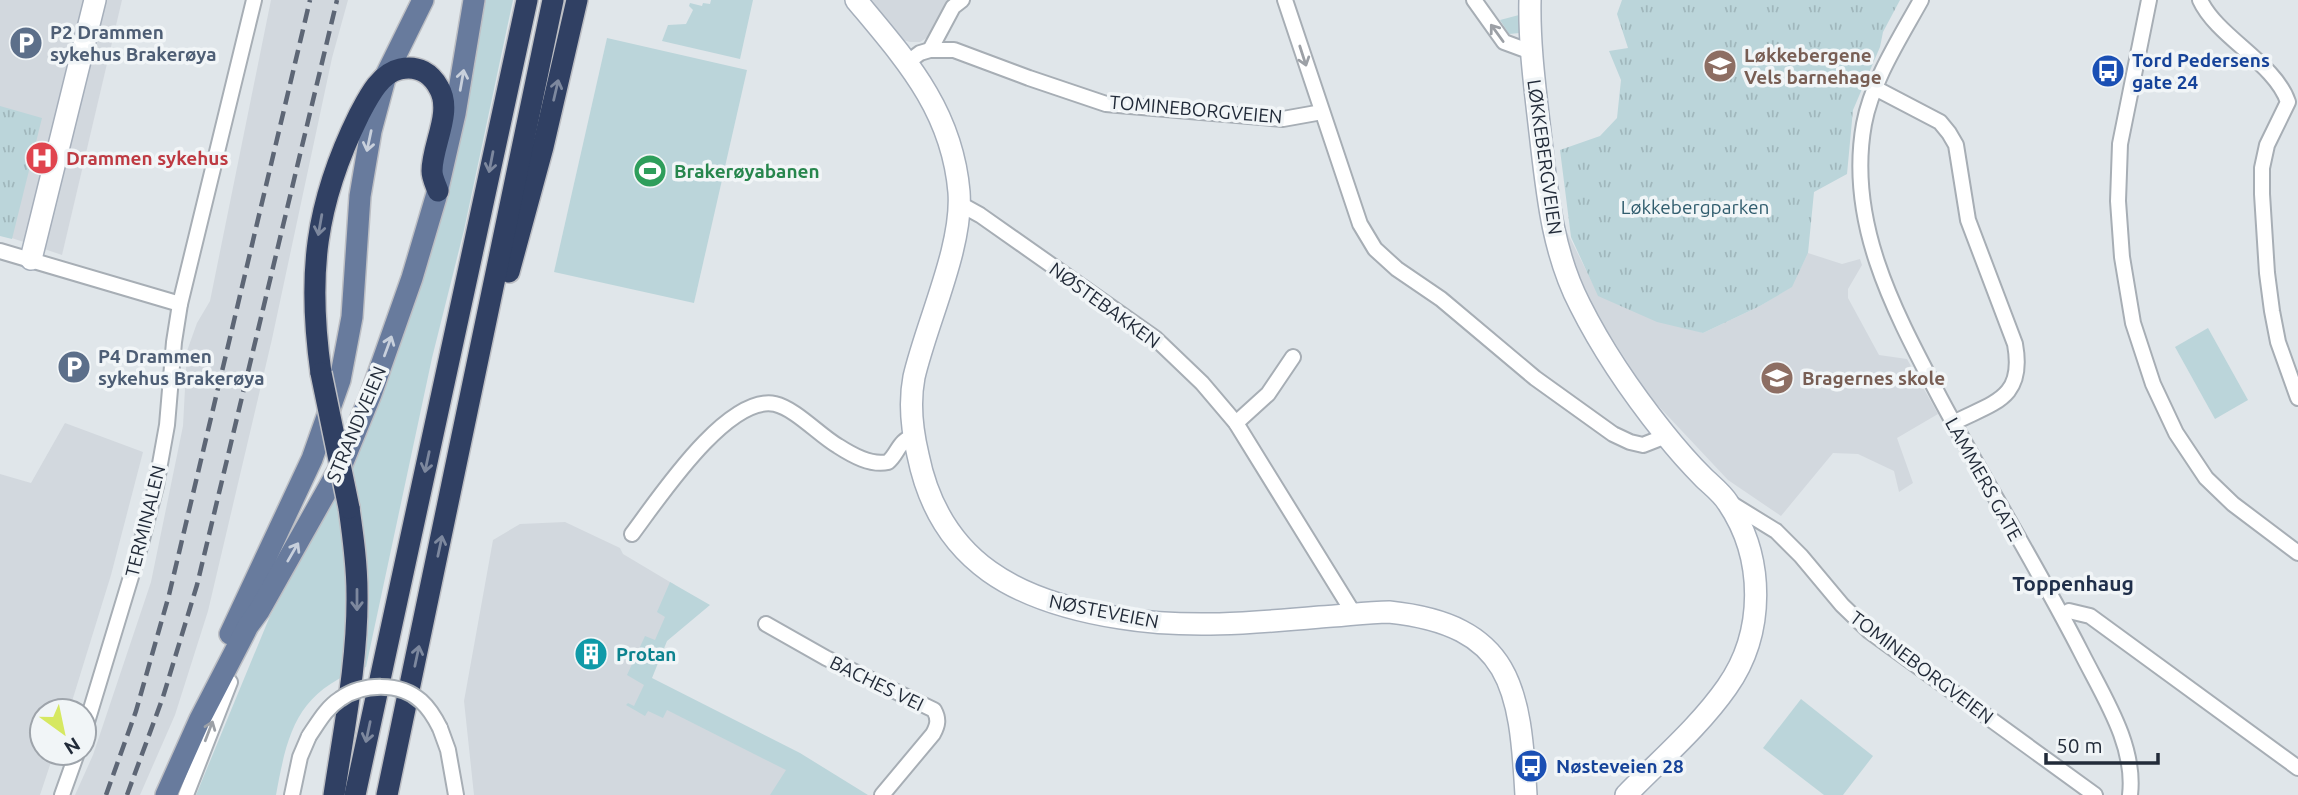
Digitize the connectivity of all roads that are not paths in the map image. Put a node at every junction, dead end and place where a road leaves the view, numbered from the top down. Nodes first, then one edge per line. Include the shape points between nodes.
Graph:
1 (95, 0) edge
2 (254, 0) edge
3 (422, 0) edge
4 (461, 0) edge
5 (474, 0) edge
6 (527, 0) edge
7 (553, 0) edge
8 (577, 0) edge
9 (856, 0) edge
10 (961, 0) edge
11 (1285, 0) edge
12 (1474, 0) edge
13 (1530, 0) edge
14 (1921, 0) edge
15 (2149, 0) edge
16 (2200, 0) edge
17 (470, 23) junction
18 (930, 50) junction
19 (1531, 52) junction
20 (908, 62) junction
21 (386, 75) junction
22 (1875, 88) junction
23 (1322, 112) junction
24 (438, 191) junction
25 (960, 204) junction
26 (0, 251) edge
27 (31, 260) junction
28 (180, 304) junction
29 (487, 318) junction
30 (1293, 357) dead end
31 (2298, 398) edge
32 (1236, 423) junction
33 (1953, 423) junction
34 (1667, 436) junction
35 (914, 437) junction
36 (1728, 502) junction
37 (632, 534) dead end
38 (2298, 553) edge
39 (259, 611) junction
40 (1354, 614) junction
41 (2062, 615) junction
42 (766, 624) dead end
43 (95, 697) edge
44 (72, 767) edge
45 (2298, 768) edge
46 (62, 795) edge
47 (156, 795) edge
48 (166, 795) edge
49 (186, 795) edge
50 (292, 795) edge
51 (334, 795) edge
52 (355, 795) edge
53 (387, 795) edge
54 (456, 795) edge
55 (882, 795) edge
56 (1526, 795) edge
57 (1626, 795) edge
58 (2095, 795) edge
59 (2130, 795) edge

1 - 27 main road
2 - 28 street, TERMINALEN
3 - 21 main road, STRANDVEIEN
4 - 17 main road
5 - 17 main road, STRANDVEIEN
6 -> 52 highway
7 - 29 highway
29 -> 8 highway via 505,287
9 - 20 main road
10 - 18 street
11 -> 23 street
19 -> 12 street via 1504,42
13 - 19 main road, LØKKEBERGVEIEN
14 - 22 street, LAMMERS GATE
15 - 38 street via 2120,144 2122,257 2133,323 2153,384 2176,433 2206,478 2232,504
16 - 31 street via 2283,88 2288,102 2267,145 2262,194 2274,322
24 -> 17 main road, STRANDVEIEN
18 - 20 street
18 - 23 street, TOMINEBORGVEIEN via 954,50 1107,104 1283,118
19 - 34 main road, LØKKEBERGVEIEN via 1549,205 1564,269 1606,350
20 - 25 main road, NØSTEVEIEN via 939,118
21 - 24 highway via 404,68 420,69 442,92 443,114 432,173
21 -> 47 main road, STRANDVEIEN via 362,182 352,317 340,380 312,458
21 -> 51 highway, bridge via 346,141 325,202 313,286 321,373 349,508 356,570 356,633
22 - 33 street, LAMMERS GATE via 1864,121 1860,163 1866,228 1898,318
22 - 33 street via 1940,122 1956,145 1968,220 2015,344 2017,375 2011,390
23 - 34 street via 1360,225 1375,249 1535,378 1613,434 1643,444
39 -> 24 main road, STRANDVEIEN via 352,441 412,278
25 - 32 street, NØSTEBAKKEN via 1155,338
25 - 35 main road, NØSTEVEIEN via 954,244 914,378
26 - 27 street
27 - 28 street
28 - 43 street, TERMINALEN via 156,486
53 -> 29 highway
30 - 32 street via 1268,394
32 - 40 street, NØSTEBAKKEN
33 - 41 street, LAMMERS GATE
34 - 36 main road, LØKKEBERGVEIEN
35 - 37 street via 901,443 888,463 875,463 827,440 786,409 754,405 695,451
35 - 40 main road, NØSTEVEIEN via 924,481 956,540 989,573 1032,597 1120,618 1179,624
36 - 57 main road, LØKKEBERGVEIEN via 1749,544 1754,568 1755,614 1748,646 1714,703
36 - 58 street, TOMINEBORGVEIEN via 1776,531 1869,631
39 - 48 main road, STRANDVEIEN via 247,626
49 -> 39 street
40 - 56 main road, NØSTEVEIEN via 1389,612 1433,619 1474,639 1492,656 1512,688 1518,711
41 - 45 street via 2069,611 2090,617
41 - 59 street, LAMMERS GATE via 2126,748
42 - 55 street, BACHES VEI via 934,710 938,726
44 - 46 street
50 - 54 street, bridge via 300,757 324,714 340,698 376,687 400,690 430,710 448,750

